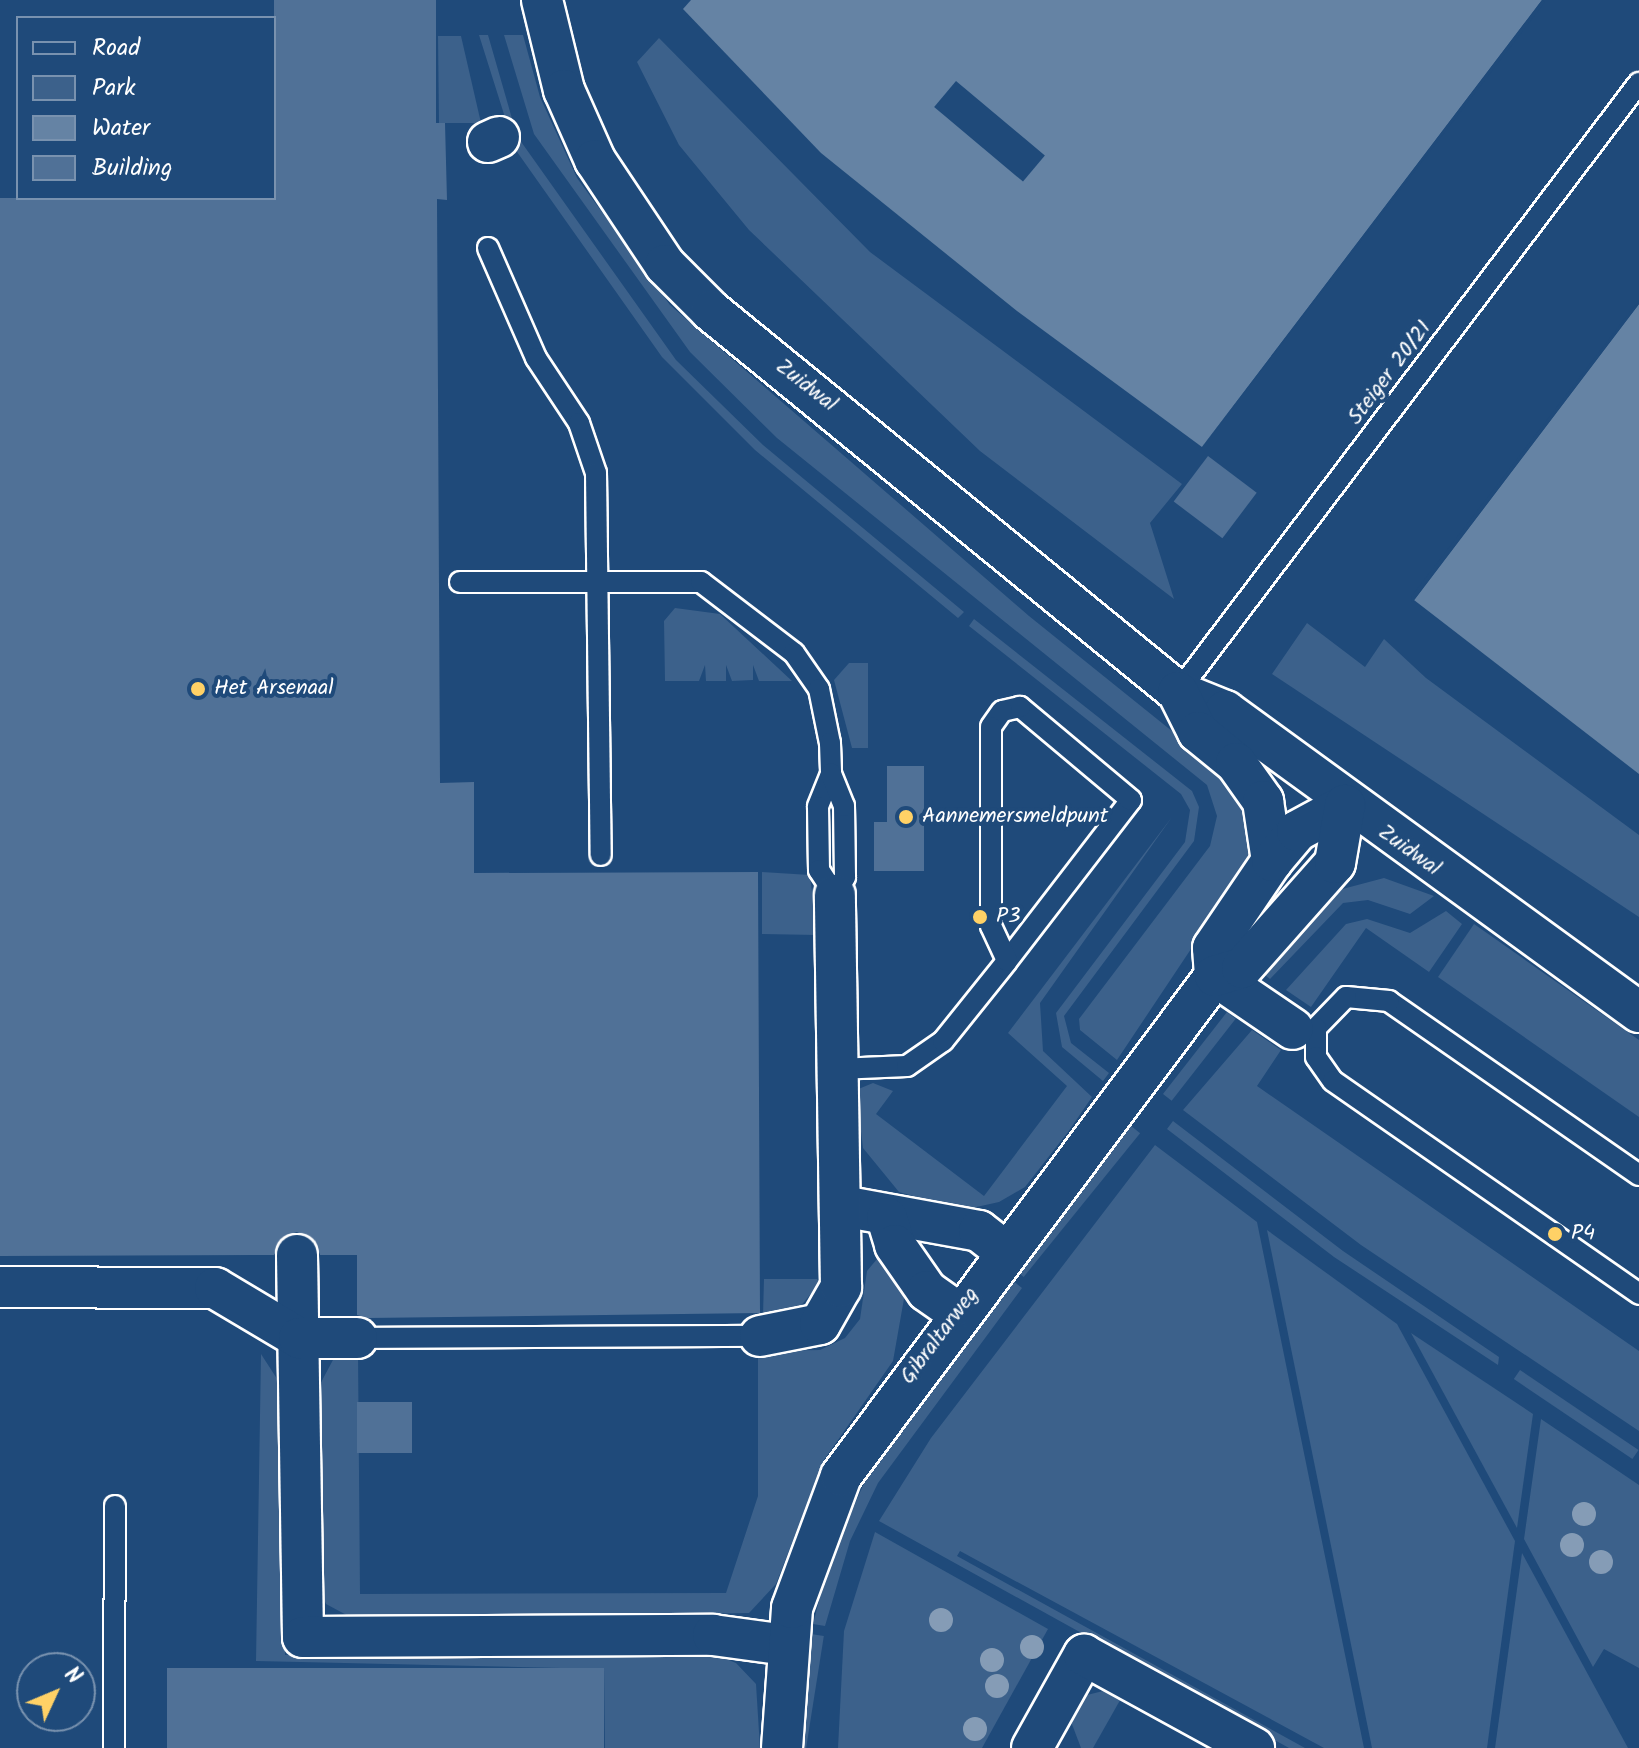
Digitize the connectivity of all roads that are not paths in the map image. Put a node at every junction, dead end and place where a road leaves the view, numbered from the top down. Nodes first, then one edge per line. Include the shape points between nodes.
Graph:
1 (518, 0) edge
2 (542, 0) edge
3 (1639, 83) edge
4 (488, 248) dead end
5 (597, 581) junction
6 (460, 582) dead end
7 (1178, 692) junction
8 (1345, 805) junction
9 (601, 855) dead end
10 (1272, 861) junction
11 (835, 895) joint
12 (1007, 961) junction
13 (1215, 976) junction
14 (1639, 1012) edge
15 (1293, 1029) dead end
16 (838, 1069) junction
17 (1639, 1175) edge
18 (842, 1206) junction
19 (887, 1218) junction
20 (1005, 1251) junction
21 (297, 1255) dead end
22 (0, 1287) edge
23 (1639, 1294) edge
24 (958, 1313) junction
25 (760, 1336) joint
26 (299, 1338) junction
27 (357, 1338) joint
28 (115, 1506) dead end
29 (786, 1645) junction
30 (1036, 1746) edge
31 (114, 1748) edge
32 (782, 1748) edge
33 (1254, 1748) edge

1 - 2 street
2 - 7 street, Zuidwal via 564,90 595,160 665,265 943,504
3 - 7 lane, Steiger 20/21
4 - 5 lane via 517,322 590,448 599,499
5 - 6 lane
5 - 9 lane
5 - 11 lane via 701,582 784,644 819,689 831,774 818,807 819,870
7 - 8 street, Zuidwal via 1225,711
7 - 10 street, Zuidwal via 1198,732 1236,763 1263,801
8 - 10 street via 1297,831
8 - 13 street, Gibraltarweg via 1335,863 1242,968
8 - 14 street, Zuidwal
10 - 13 street via 1213,948
11 - 16 street
12 - 12 lane via 1131,800 1020,707 1002,711 991,727 991,926
12 - 16 lane via 927,1055 907,1066
13 - 15 street
13 - 20 street, Gibraltarweg
16 - 18 street
17 - 23 lane via 1389,1001 1346,997 1316,1028 1316,1057 1333,1081
18 - 19 street
18 - 25 street via 841,1287 830,1314 804,1332
19 - 20 street via 979,1231
19 - 24 street via 895,1245 927,1291
20 - 24 street, Gibraltarweg
21 - 26 street
22 - 26 street via 215,1288
24 - 29 street, Gibraltarweg via 841,1476 804,1568
25 - 27 lane
26 - 27 street
26 - 29 street via 303,1637 713,1635
28 - 31 lane
29 - 32 street, Gibraltarweg
30 - 33 street via 1084,1655

